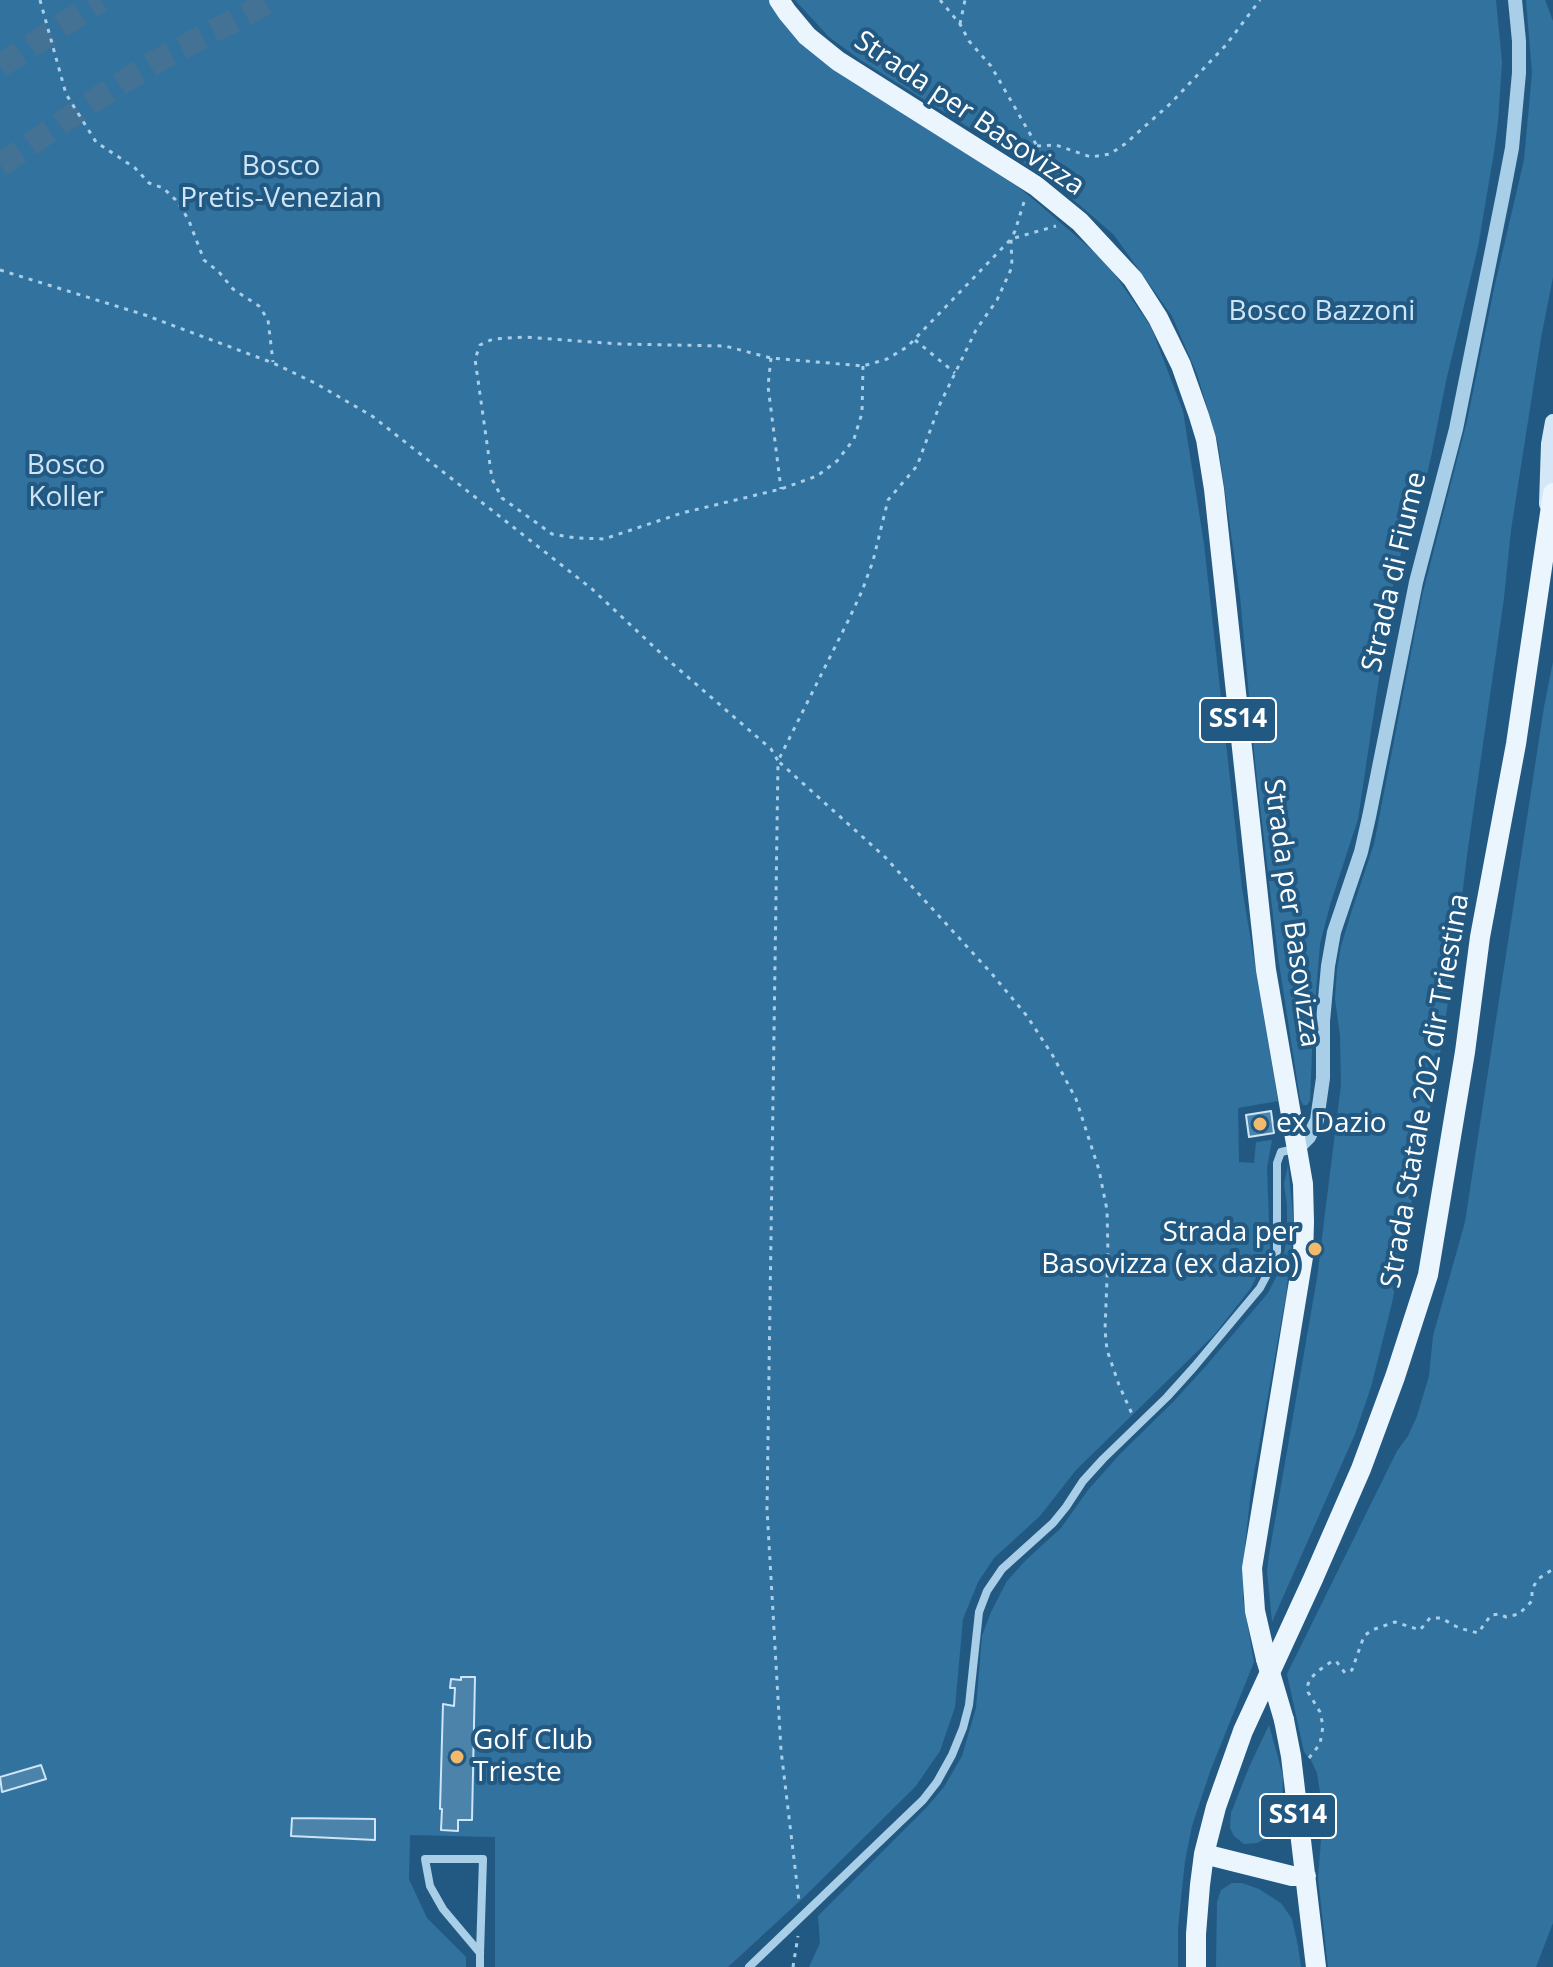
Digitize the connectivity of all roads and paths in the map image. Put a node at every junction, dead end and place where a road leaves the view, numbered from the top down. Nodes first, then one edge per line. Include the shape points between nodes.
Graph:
1 (40, 0) edge
2 (779, 0) edge
3 (940, 0) edge
4 (965, 0) edge
5 (1260, 0) edge
6 (1515, 0) edge
7 (960, 24) junction
8 (1037, 146) junction
9 (1015, 173) junction
10 (1036, 186) junction
11 (1080, 222) junction
12 (1011, 239) junction
13 (0, 270) edge
14 (915, 340) junction
15 (771, 358) junction
16 (273, 363) junction
17 (863, 366) junction
18 (955, 373) junction
19 (1553, 422) edge
20 (781, 489) junction
21 (1553, 493) edge
22 (1546, 529) junction
23 (1553, 559) edge
24 (1519, 722) junction
25 (778, 761) junction
26 (1298, 1148) junction
27 (1138, 1426) junction
28 (1553, 1569) edge
29 (1292, 1763) junction
30 (1204, 1854) junction
31 (1306, 1876) junction
32 (801, 1918) junction
33 (480, 1953) junction
34 (480, 1967) edge
35 (749, 1967) edge
36 (793, 1967) edge
37 (1196, 1967) edge
38 (1316, 1967) edge

1 - 16 path via 66,94 96,142 178,202 204,260 259,306 268,320
2 - 9 main road, Strada per Basovizza / SS14 via 807,36 838,61
3 - 7 path
4 - 7 path
5 - 8 path via 1171,103 1110,154 1091,157 1056,145
6 - 26 street, Strada di Fiume via 1519,73 1512,148 1369,817 1334,932 1317,1120
7 - 8 path
8 - 9 path
9 - 10 main road, Strada per Basovizza / SS14
10 - 11 main road, Strada per Basovizza / SS14
10 - 12 path via 1023,204
11 - 12 path
11 - 26 main road, Strada per Basovizza / SS14 via 1120,263 1158,318 1191,390 1206,439 1266,970
12 - 14 path
12 - 18 path via 1012,267
13 - 16 path via 145,315
14 - 17 path via 887,359
14 - 18 path
15 - 17 path
15 - 20 path via 768,386
15 - 20 path via 725,346 524,337 493,339 480,345 475,359 492,479 502,498 552,534 604,539
16 - 25 path via 372,416 592,589 771,749
17 - 20 path via 862,413 854,439 817,476
18 - 25 path via 917,466 888,500 862,591
19 - 22 main road
21 - 22 main road, Strada Statale 202 dir Triestina
22 - 24 main road, Strada Statale 202 dir Triestina
23 - 24 main road
24 - 30 main road, Strada Statale 202 dir Triestina via 1428,1275 1361,1469 1243,1731
25 - 27 path via 885,857 992,974 1053,1056 1076,1099 1099,1170 1107,1210 1107,1350
25 - 32 path via 767,1509 781,1750
26 - 27 street via 1281,1152 1277,1163 1277,1251 1260,1288
26 - 29 main road, Strada per Basovizza / SS14, bridge via 1303,1257 1253,1555 1252,1588
27 - 32 street via 987,1591 979,1612 969,1705 937,1782
28 - 29 path via 1538,1579 1532,1601 1519,1614 1491,1615 1478,1633 1441,1618 1420,1630 1395,1622 1372,1630 1364,1636 1352,1670 1345,1673 1336,1661 1312,1677 1308,1692 1320,1712 1320,1744 1311,1757
29 - 31 main road, Strada per Basovizza / SS14
30 - 31 main road
30 - 37 main road, Strada Statale 202 dir Triestina
31 - 38 main road, Strada per Basovizza / SS14
32 - 35 street
32 - 36 path
33 - 33 street via 483,1859 425,1859 430,1886 443,1909
33 - 34 street

